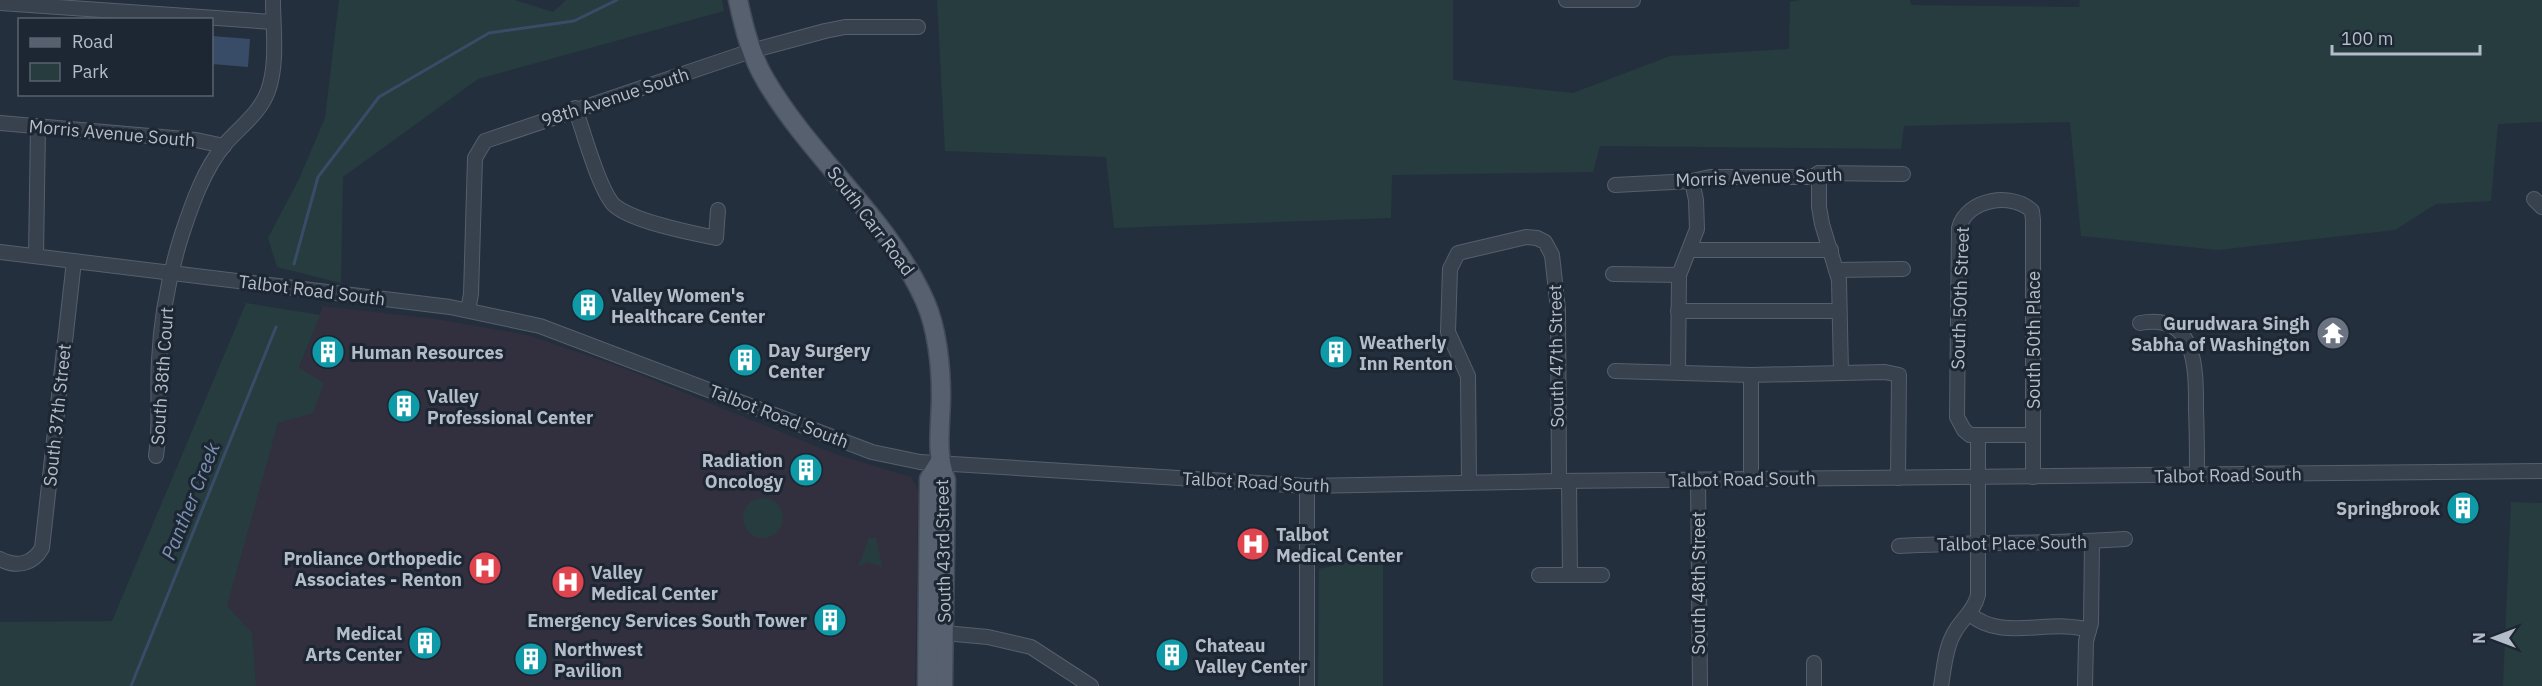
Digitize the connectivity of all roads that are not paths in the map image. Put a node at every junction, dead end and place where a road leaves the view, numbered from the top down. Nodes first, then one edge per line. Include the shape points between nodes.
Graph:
1 (166, 0) edge
2 (273, 0) edge
3 (738, 0) edge
4 (1566, 0) edge
5 (1633, 0) edge
6 (0, 3) edge
7 (49, 4) edge
8 (166, 15) junction
9 (212, 18) edge
10 (213, 18) edge
11 (273, 22) junction
12 (918, 27) dead end
13 (751, 51) junction
14 (575, 108) junction
15 (0, 123) edge
16 (38, 127) junction
17 (224, 146) junction
18 (1819, 173) junction
19 (1904, 174) dead end
20 (1692, 181) junction
21 (1615, 185) dead end
22 (2026, 205) joint
23 (718, 210) dead end
24 (1690, 250) junction
25 (1831, 250) junction
26 (0, 252) edge
27 (36, 256) junction
28 (74, 261) junction
29 (1903, 269) dead end
30 (1836, 270) junction
31 (172, 273) junction
32 (1613, 274) dead end
33 (1679, 275) junction
34 (468, 310) junction
35 (1678, 311) junction
36 (1839, 311) junction
37 (2140, 323) dead end
38 (1615, 371) dead end
39 (1678, 372) junction
40 (1841, 372) junction
41 (1751, 375) junction
42 (2033, 435) junction
43 (1978, 436) junction
44 (156, 456) dead end
45 (939, 463) junction
46 (2542, 471) edge
47 (2197, 475) junction
48 (1979, 477) junction
49 (2033, 477) junction
50 (1898, 478) junction
51 (1750, 479) junction
52 (1698, 480) junction
53 (1564, 481) junction
54 (1468, 482) junction
55 (1306, 486) junction
56 (2125, 538) dead end
57 (1979, 542) junction
58 (2092, 543) junction
59 (1899, 546) dead end
60 (0, 559) edge
61 (1539, 575) dead end
62 (1570, 575) junction
63 (1602, 575) dead end
64 (1970, 614) junction
65 (2089, 630) junction
66 (944, 633) junction
67 (1814, 663) dead end
68 (927, 686) edge
69 (943, 686) edge
70 (1091, 686) edge
71 (1307, 686) edge
72 (1700, 686) edge
73 (1814, 686) edge
74 (1941, 686) edge
75 (2085, 686) edge

1 - 8 street
2 - 11 street, South 38th Court
3 - 13 main road, South Carr Road
4 - 5 street
6 - 7 street
7 - 8 street
8 - 9 street
10 - 11 street
11 - 17 street, South 38th Court via 274,58 268,91 260,106
12 - 13 street, 98th Avenue South via 845,27
13 - 14 street, 98th Avenue South
13 - 45 main road, South Carr Road via 784,109 902,256 927,305 940,371
14 - 23 street via 605,193 614,206 638,217 716,237
14 - 34 street, 98th Avenue South via 485,141 481,146 475,158
15 - 16 street, Morris Avenue South
16 - 17 street, Morris Avenue South via 196,140
16 - 27 street
17 - 31 street, South 38th Court via 193,203
18 - 19 street, Morris Avenue South
18 - 20 street, Morris Avenue South via 1812,177 1710,177
18 - 25 street via 1819,207
20 - 21 street, Morris Avenue South
20 - 24 street via 1696,229
22 - 42 street, South 50th Place via 2033,220
22 - 43 street, South 50th Street via 1980,203 1966,212 1959,228 1958,417 1964,430
24 - 25 street
24 - 33 street
25 - 30 street
26 - 27 street, Talbot Road South
27 - 28 street, Talbot Road South
28 - 31 street, Talbot Road South
28 - 60 street, South 37th Street via 42,548 28,563
29 - 30 street
30 - 36 street
31 - 34 street, Talbot Road South
31 - 44 street, South 38th Court via 161,324 161,421
32 - 33 street
33 - 35 street
34 - 45 street, Talbot Road South via 560,332 872,452
35 - 36 street
35 - 39 street
36 - 40 street
37 - 47 street via 2168,324 2190,347 2196,373
38 - 39 street
39 - 41 street
40 - 41 street
40 - 50 street via 1899,375
41 - 51 street
42 - 43 street
42 - 49 street, South 50th Place
43 - 48 street
45 - 55 street, Talbot Road South
45 - 66 main road, South 43rd Street via 946,480
45 - 68 main road, South 43rd Street via 929,479
46 - 47 street, Talbot Road South
47 - 49 street, Talbot Road South
48 - 49 street, Talbot Road South
48 - 50 street, Talbot Road South
48 - 57 street
50 - 51 street, Talbot Road South
51 - 52 street, Talbot Road South
52 - 53 street, Talbot Road South
52 - 72 street, South 48th Street
53 - 54 street, Talbot Road South
53 - 54 street, South 47th Street via 1558,309 1552,255 1545,242 1526,237 1458,253 1450,269 1448,332 1468,376
53 - 62 street, South 47th Street
54 - 55 street, Talbot Road South
55 - 71 street
56 - 58 street, Talbot Place South
57 - 58 street, Talbot Place South
57 - 59 street, Talbot Place South
57 - 64 street via 1978,595
58 - 65 street
61 - 62 street
62 - 63 street
64 - 65 street via 1993,627 2075,626
64 - 74 street via 1951,639
65 - 75 street
66 - 69 main road, South 43rd Street
66 - 70 street via 988,637 1031,647
67 - 73 street

